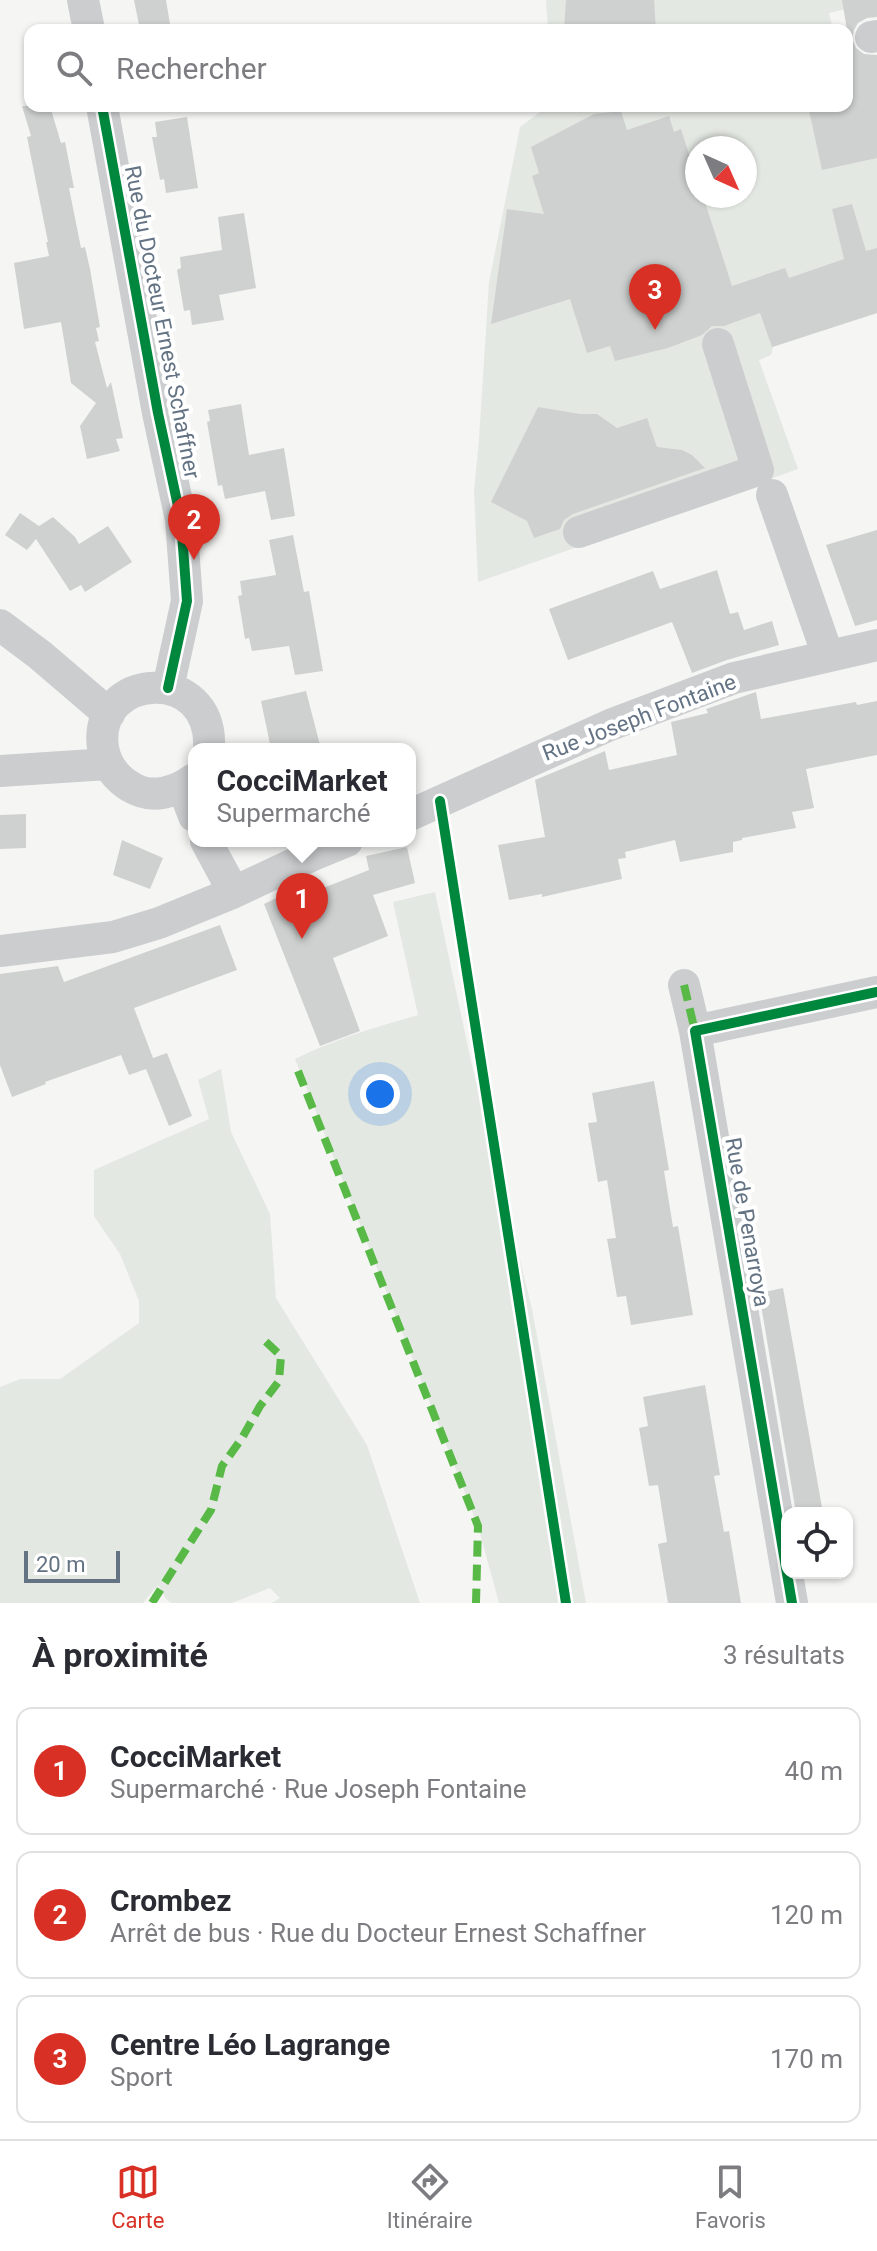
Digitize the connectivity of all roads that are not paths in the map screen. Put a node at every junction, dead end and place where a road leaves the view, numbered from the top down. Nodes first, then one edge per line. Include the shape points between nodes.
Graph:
1 (83, 0) edge
2 (88, 24) edge
3 (103, 112) edge
4 (718, 344) dead end
5 (772, 495) dead end
6 (579, 532) dead end
7 (0, 625) edge
8 (877, 645) edge
9 (828, 656) junction
10 (168, 688) junction
11 (109, 714) junction
12 (209, 743) edge
13 (108, 764) junction
14 (0, 771) edge
15 (188, 794) edge
16 (416, 812) edge
17 (209, 847) edge
18 (332, 847) edge
19 (230, 894) junction
20 (0, 951) edge
21 (684, 985) dead end
22 (877, 992) edge
23 (695, 1031) junction
24 (792, 1603) edge

1 - 2 street
3 - 10 street, Rue du Docteur Ernest Schaffner via 181,520 187,601
4 - 6 street via 758,470
5 - 9 street
7 - 11 street
8 - 9 street, Rue Joseph Fontaine
9 - 16 street, Rue Joseph Fontaine via 734,678 610,725
10 - 11 street via 134,691
10 - 12 street via 196,703 205,717
11 - 13 street via 102,738
13 - 14 street
13 - 15 street via 132,789
17 - 19 street
18 - 19 street
19 - 20 street via 113,937
21 - 23 street, Rue de Penarroya
22 - 23 street
23 - 24 street, Rue de Penarroya

